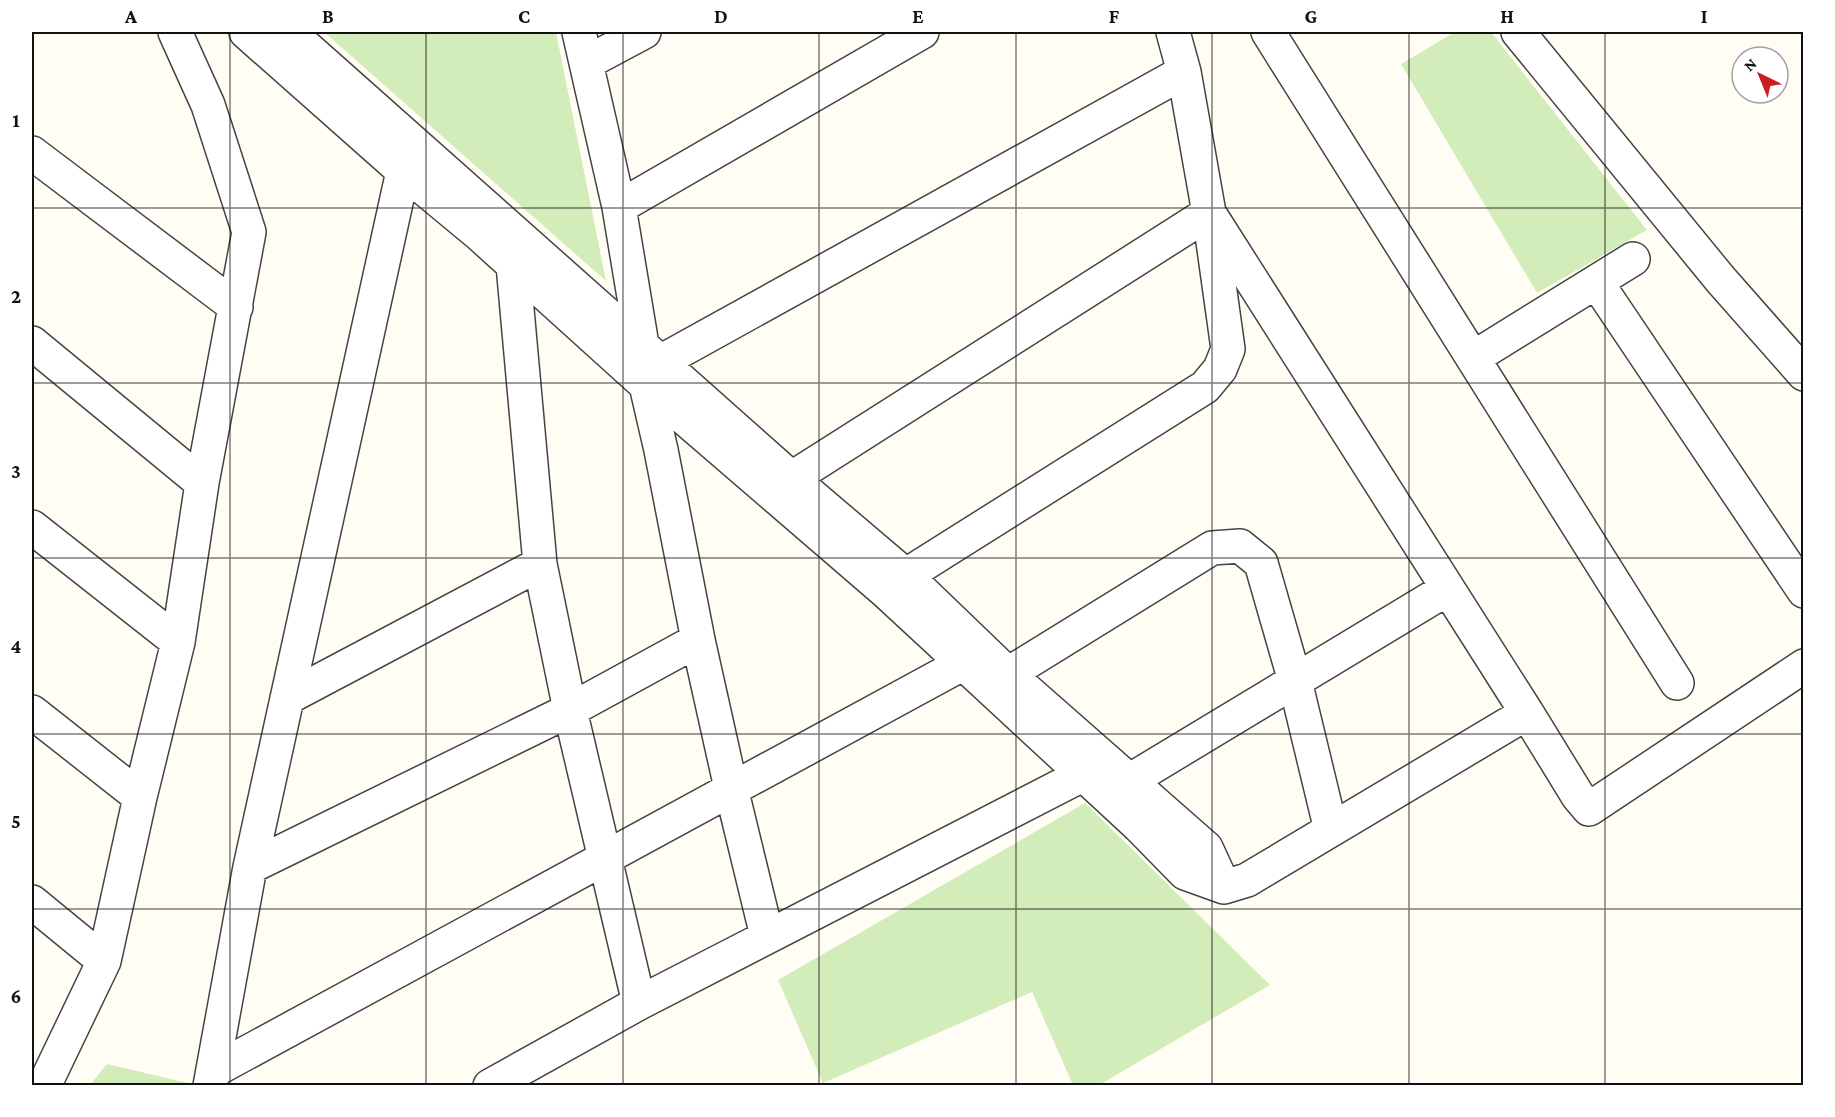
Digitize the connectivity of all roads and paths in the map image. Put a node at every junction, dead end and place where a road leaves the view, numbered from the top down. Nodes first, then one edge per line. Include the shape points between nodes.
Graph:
1 (175, 32) edge
2 (246, 32) edge
3 (289, 32) edge
4 (579, 32) edge
5 (644, 32) edge
6 (922, 32) edge
7 (1173, 32) edge
8 (1268, 32) edge
9 (1518, 32) edge
10 (586, 63) junction
11 (1184, 72) junction
12 (32, 153) edge
13 (403, 171) junction
14 (619, 207) junction
15 (1209, 213) junction
16 (1633, 260) dead end
17 (513, 265) junction
18 (1597, 282) junction
19 (236, 307) junction
20 (32, 343) edge
21 (1473, 358) junction
22 (650, 364) junction
23 (1803, 374) edge
24 (202, 483) junction
25 (781, 484) junction
26 (32, 527) edge
27 (540, 564) junction
28 (895, 583) junction
29 (1447, 589) junction
30 (1803, 591) edge
31 (698, 640) junction
32 (178, 642) junction
33 (962, 664) junction
34 (1803, 666) edge
35 (1008, 674) junction
36 (1295, 681) junction
37 (1677, 683) dead end
38 (288, 698) junction
39 (570, 710) junction
40 (32, 712) edge
41 (1527, 713) junction
42 (1082, 775) junction
43 (1129, 781) junction
44 (731, 788) junction
45 (140, 797) junction
46 (1331, 830) junction
47 (604, 856) junction
48 (250, 867) junction
49 (1224, 887) junction
50 (32, 902) edge
51 (767, 936) junction
52 (104, 961) junction
53 (639, 1003) junction
54 (211, 1078) edge
55 (32, 1082) edge
56 (36, 1086) edge
57 (44, 1086) edge
58 (490, 1086) edge

1 - 19 street via 208,105 249,232
2 - 13 street
3 - 22 street
4 - 10 street
5 - 10 street
6 - 14 street
7 - 11 street
8 - 21 street
9 - 23 street
10 - 14 street
11 - 15 street
11 - 22 street
12 - 19 street
13 - 17 street
13 - 38 street
14 - 22 street
15 - 25 street
15 - 28 street via 1228,349 1220,369 1205,387
15 - 29 street
16 - 18 street
17 - 22 street
17 - 27 street
18 - 21 street
18 - 30 street
19 - 24 street
20 - 24 street
21 - 37 street
22 - 25 street
22 - 31 street via 661,450
24 - 32 street
25 - 28 street
26 - 32 street
27 - 38 street
27 - 39 street
28 - 33 street
28 - 35 street
29 - 36 street
29 - 41 street
31 - 39 street
31 - 44 street
32 - 45 street
33 - 42 street
33 - 44 street
34 - 41 street via 1589,809
35 - 36 street via 1212,548 1240,546 1261,563
35 - 43 street
36 - 43 street
36 - 46 street
38 - 48 street
39 - 47 street
39 - 48 street
40 - 45 street
41 - 46 street
42 - 49 street via 1185,873
42 - 51 street
43 - 49 street via 1206,848
44 - 47 street
44 - 51 street
45 - 52 street
46 - 49 street via 1247,880
47 - 53 street
47 - 54 street
48 - 54 street
50 - 52 street
51 - 53 street
52 - 57 street
53 - 58 street
55 - 56 street

